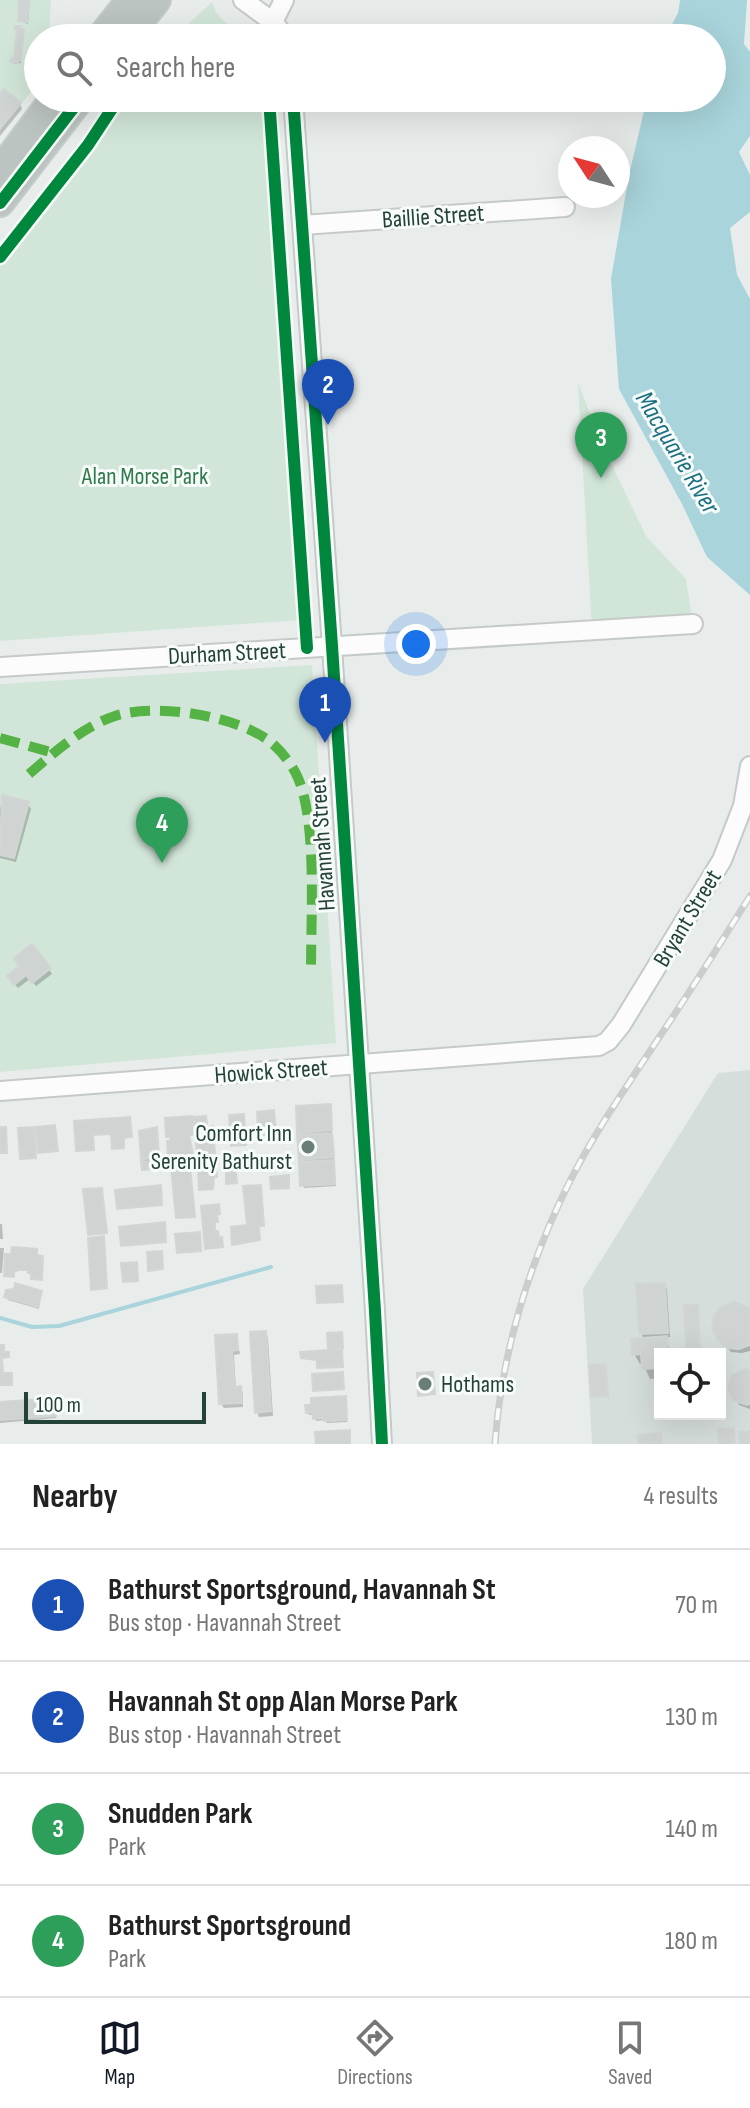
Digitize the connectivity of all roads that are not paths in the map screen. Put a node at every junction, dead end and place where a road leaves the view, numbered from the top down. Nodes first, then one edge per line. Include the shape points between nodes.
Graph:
1 (130, 0) edge
2 (157, 0) edge
3 (243, 0) edge
4 (284, 0) edge
5 (273, 22) joint
6 (111, 24) edge
7 (138, 24) edge
8 (44, 112) edge
9 (70, 112) edge
10 (294, 112) edge
11 (0, 170) edge
12 (0, 203) edge
13 (558, 207) edge
14 (302, 225) junction
15 (693, 624) dead end
16 (332, 646) junction
17 (0, 667) edge
18 (750, 766) edge
19 (590, 1048) joint
20 (358, 1065) junction
21 (0, 1091) edge
22 (382, 1444) edge

1 - 6 highway
2 - 7 highway
3 - 5 street
4 - 5 street
8 - 11 highway
9 - 12 highway
10 - 14 street, Havannah Street
13 - 14 street, Baillie Street
14 - 16 street, Havannah Street
15 - 16 street, Durham Street
16 - 17 street, Durham Street
16 - 20 street, Havannah Street
18 - 19 street, Bryant Street via 743,806 722,860 615,1033
19 - 20 street, Howick Street
20 - 21 street, Howick Street
20 - 22 street, Havannah Street

